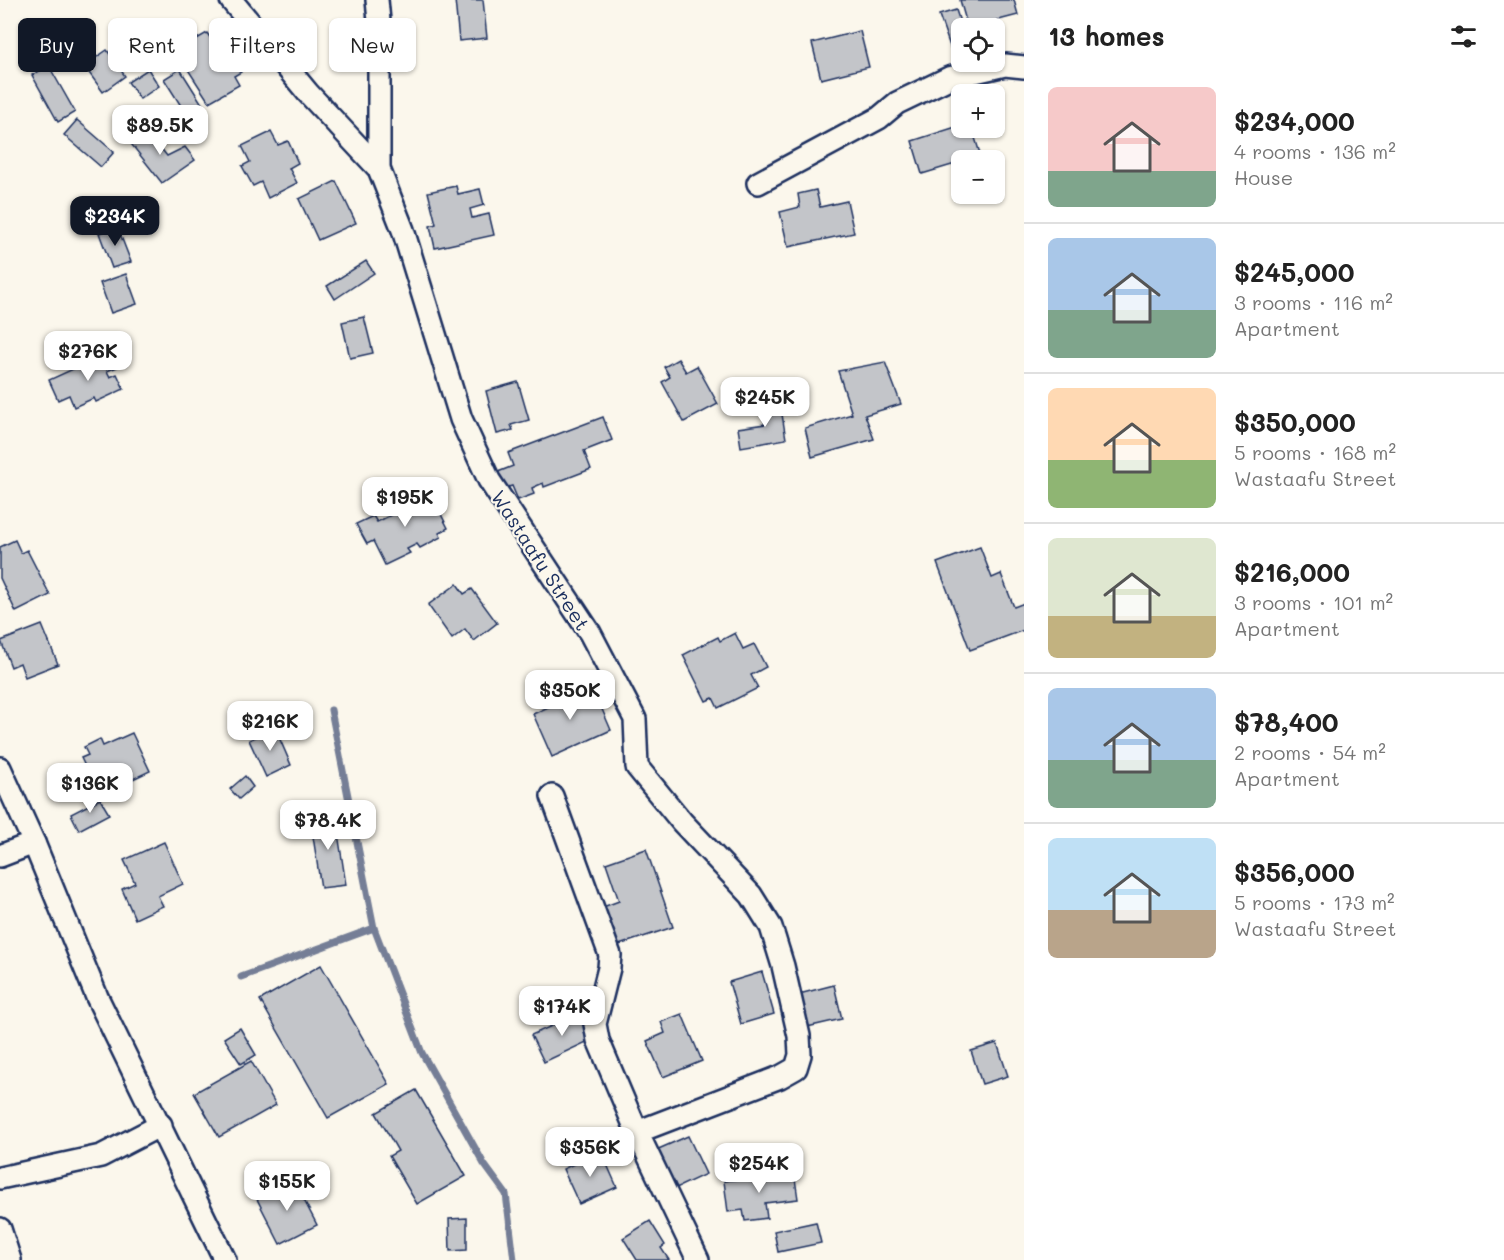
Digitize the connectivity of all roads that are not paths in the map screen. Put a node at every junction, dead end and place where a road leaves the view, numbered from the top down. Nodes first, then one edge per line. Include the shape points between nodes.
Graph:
1 (231, 0) edge
2 (376, 0) edge
3 (1024, 67) edge
4 (379, 169) junction
5 (758, 183) dead end
6 (0, 768) edge
7 (552, 796) dead end
8 (34, 843) junction
9 (0, 856) edge
10 (160, 1125) junction
11 (637, 1132) junction
12 (0, 1178) edge
13 (0, 1230) edge
14 (10, 1260) edge
15 (225, 1260) edge
16 (698, 1260) edge

1 - 4 street, Wastaafu Street via 308,93
2 - 4 street
3 - 5 street via 1005,65 941,82
4 - 11 street, Wastaafu Street via 403,230 461,419 489,480 590,633 635,719 637,767 751,895 771,927 783,966 799,1036 796,1068
6 - 8 street
7 - 11 street via 610,955 595,1024 598,1040
8 - 9 street
8 - 10 street via 97,997
10 - 12 street via 101,1156
10 - 15 street
11 - 16 street
13 - 14 street

